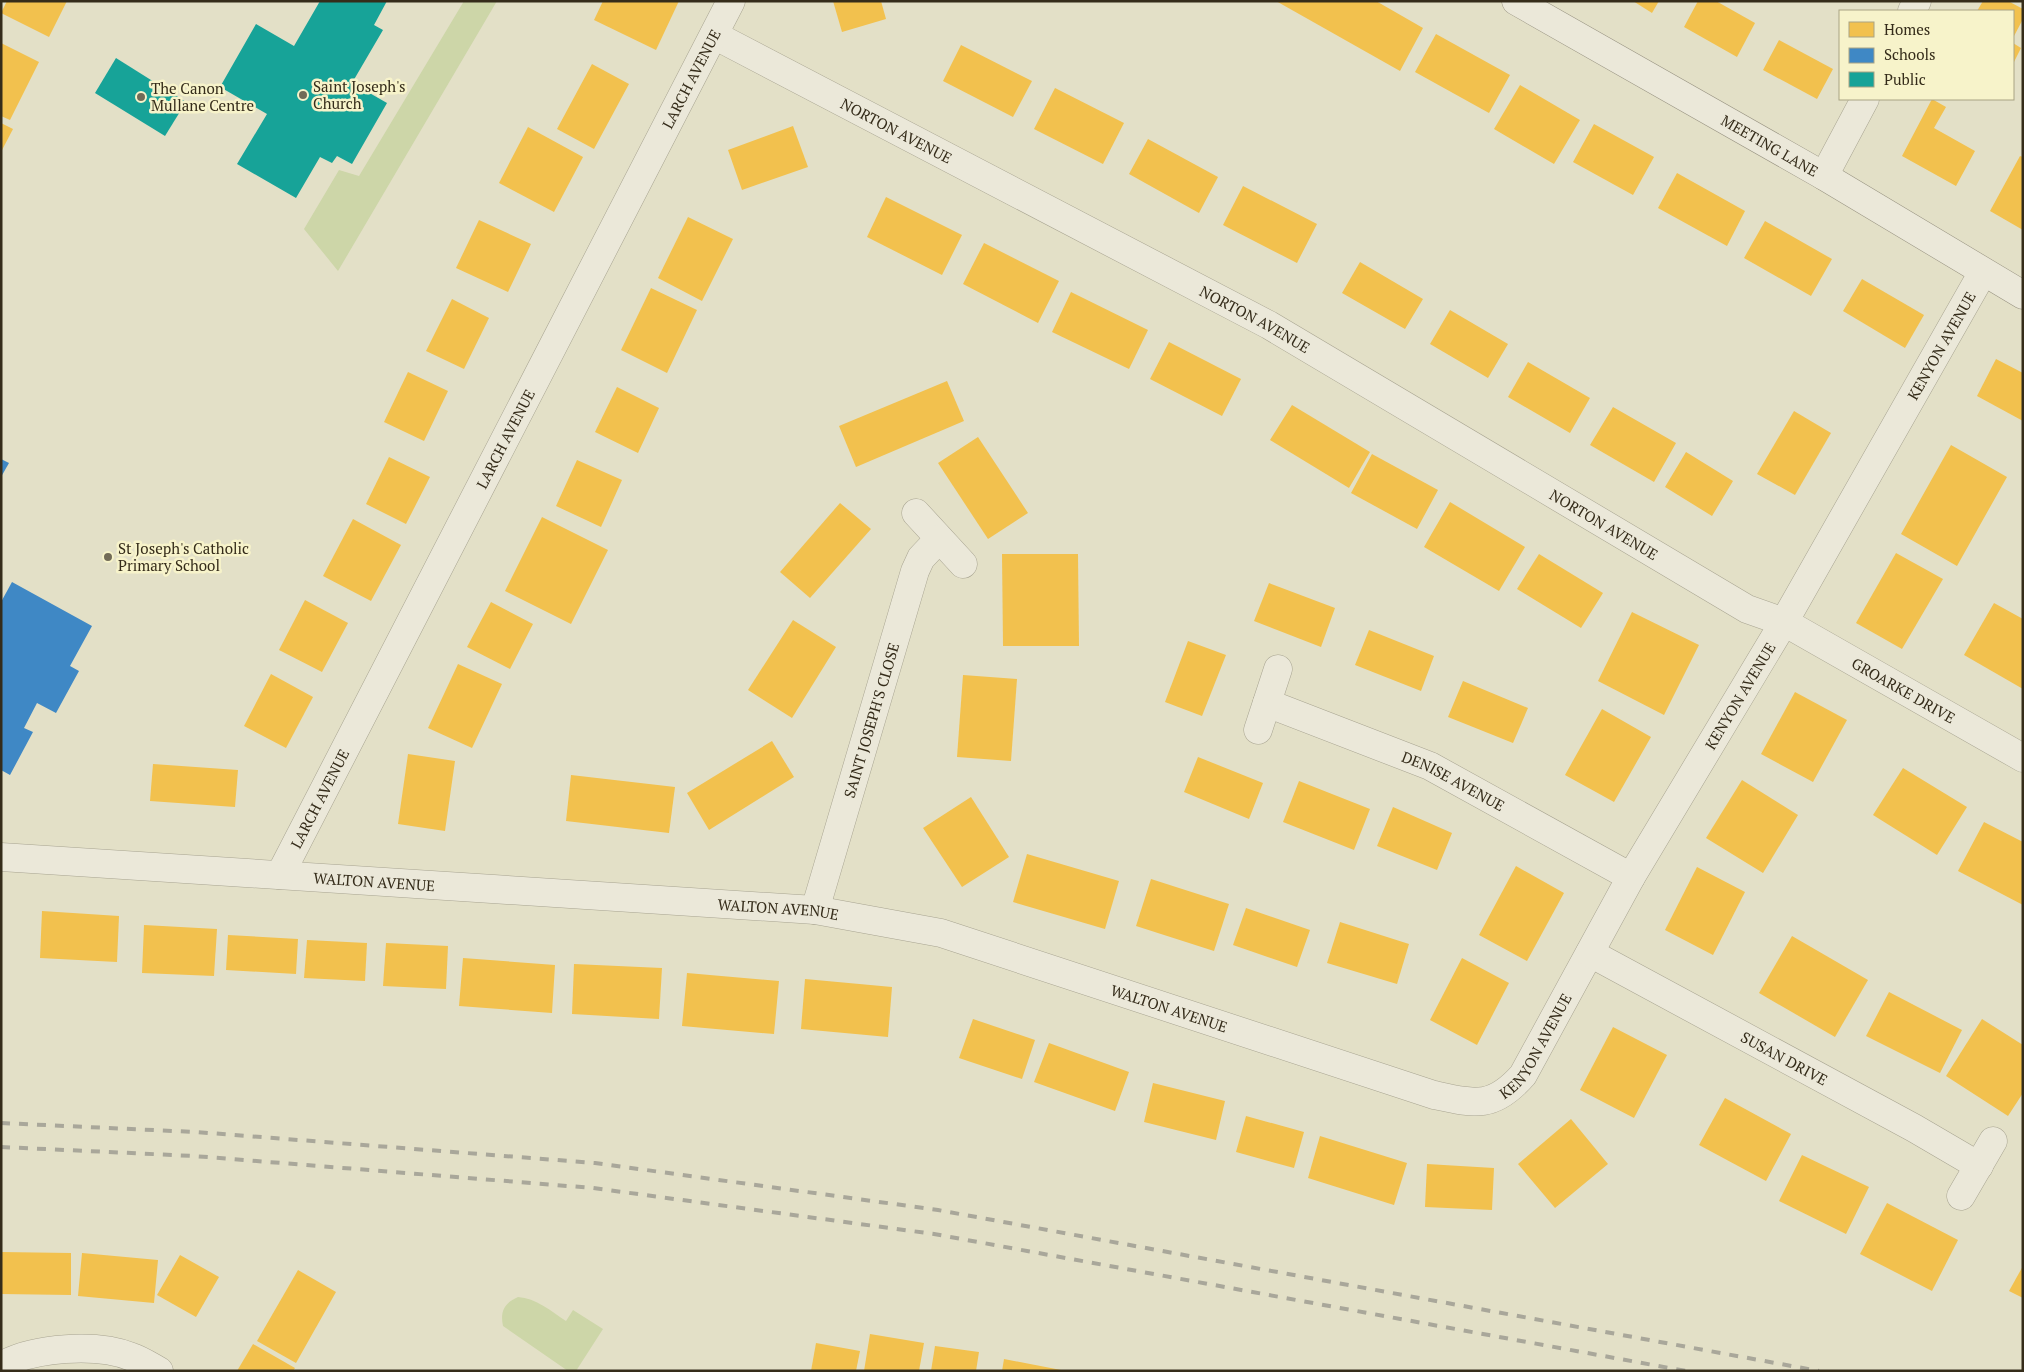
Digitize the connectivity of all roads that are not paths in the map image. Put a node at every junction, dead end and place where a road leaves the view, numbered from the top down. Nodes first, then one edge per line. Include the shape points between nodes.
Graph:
1 (731, 1) edge
2 (1516, 1) edge
3 (714, 35) junction
4 (1864, 100) edge
5 (1824, 176) junction
6 (1983, 272) junction
7 (2023, 295) edge
8 (916, 513) dead end
9 (939, 539) junction
10 (963, 564) dead end
11 (1784, 622) junction
12 (1278, 669) dead end
13 (1267, 703) junction
14 (1258, 730) dead end
15 (2023, 758) edge
16 (1, 857) edge
17 (280, 875) junction
18 (1631, 877) junction
19 (815, 910) junction
20 (1590, 953) junction
21 (1480, 1102) joint
22 (1994, 1141) dead end
23 (1978, 1166) junction
24 (1961, 1196) dead end
25 (1, 1366) edge
26 (159, 1371) edge

1 - 3 street, LARCH AVENUE
2 - 5 street, MEETING LANE
3 - 11 street, NORTON AVENUE via 1269,325 1747,609
3 - 17 street, LARCH AVENUE
4 - 5 street
5 - 6 street, MEETING LANE
6 - 7 street, MEETING LANE
6 - 11 street, KENYON AVENUE
8 - 9 street
9 - 10 street
9 - 19 street, SAINT JOSEPH'S CLOSE via 914,571
11 - 15 street, GROARKE DRIVE
11 - 18 street, KENYON AVENUE
12 - 13 street
13 - 14 street
13 - 18 street, DENISE AVENUE via 1430,766
16 - 17 street, WALTON AVENUE
17 - 19 street, WALTON AVENUE
18 - 20 street, KENYON AVENUE
19 - 21 street, WALTON AVENUE via 941,933 1434,1096
20 - 21 street, KENYON AVENUE via 1523,1075 1497,1098
20 - 23 street, SUSAN DRIVE via 1914,1128
22 - 23 street
23 - 24 street
25 - 26 street via 11,1360 46,1351 89,1348 131,1356

